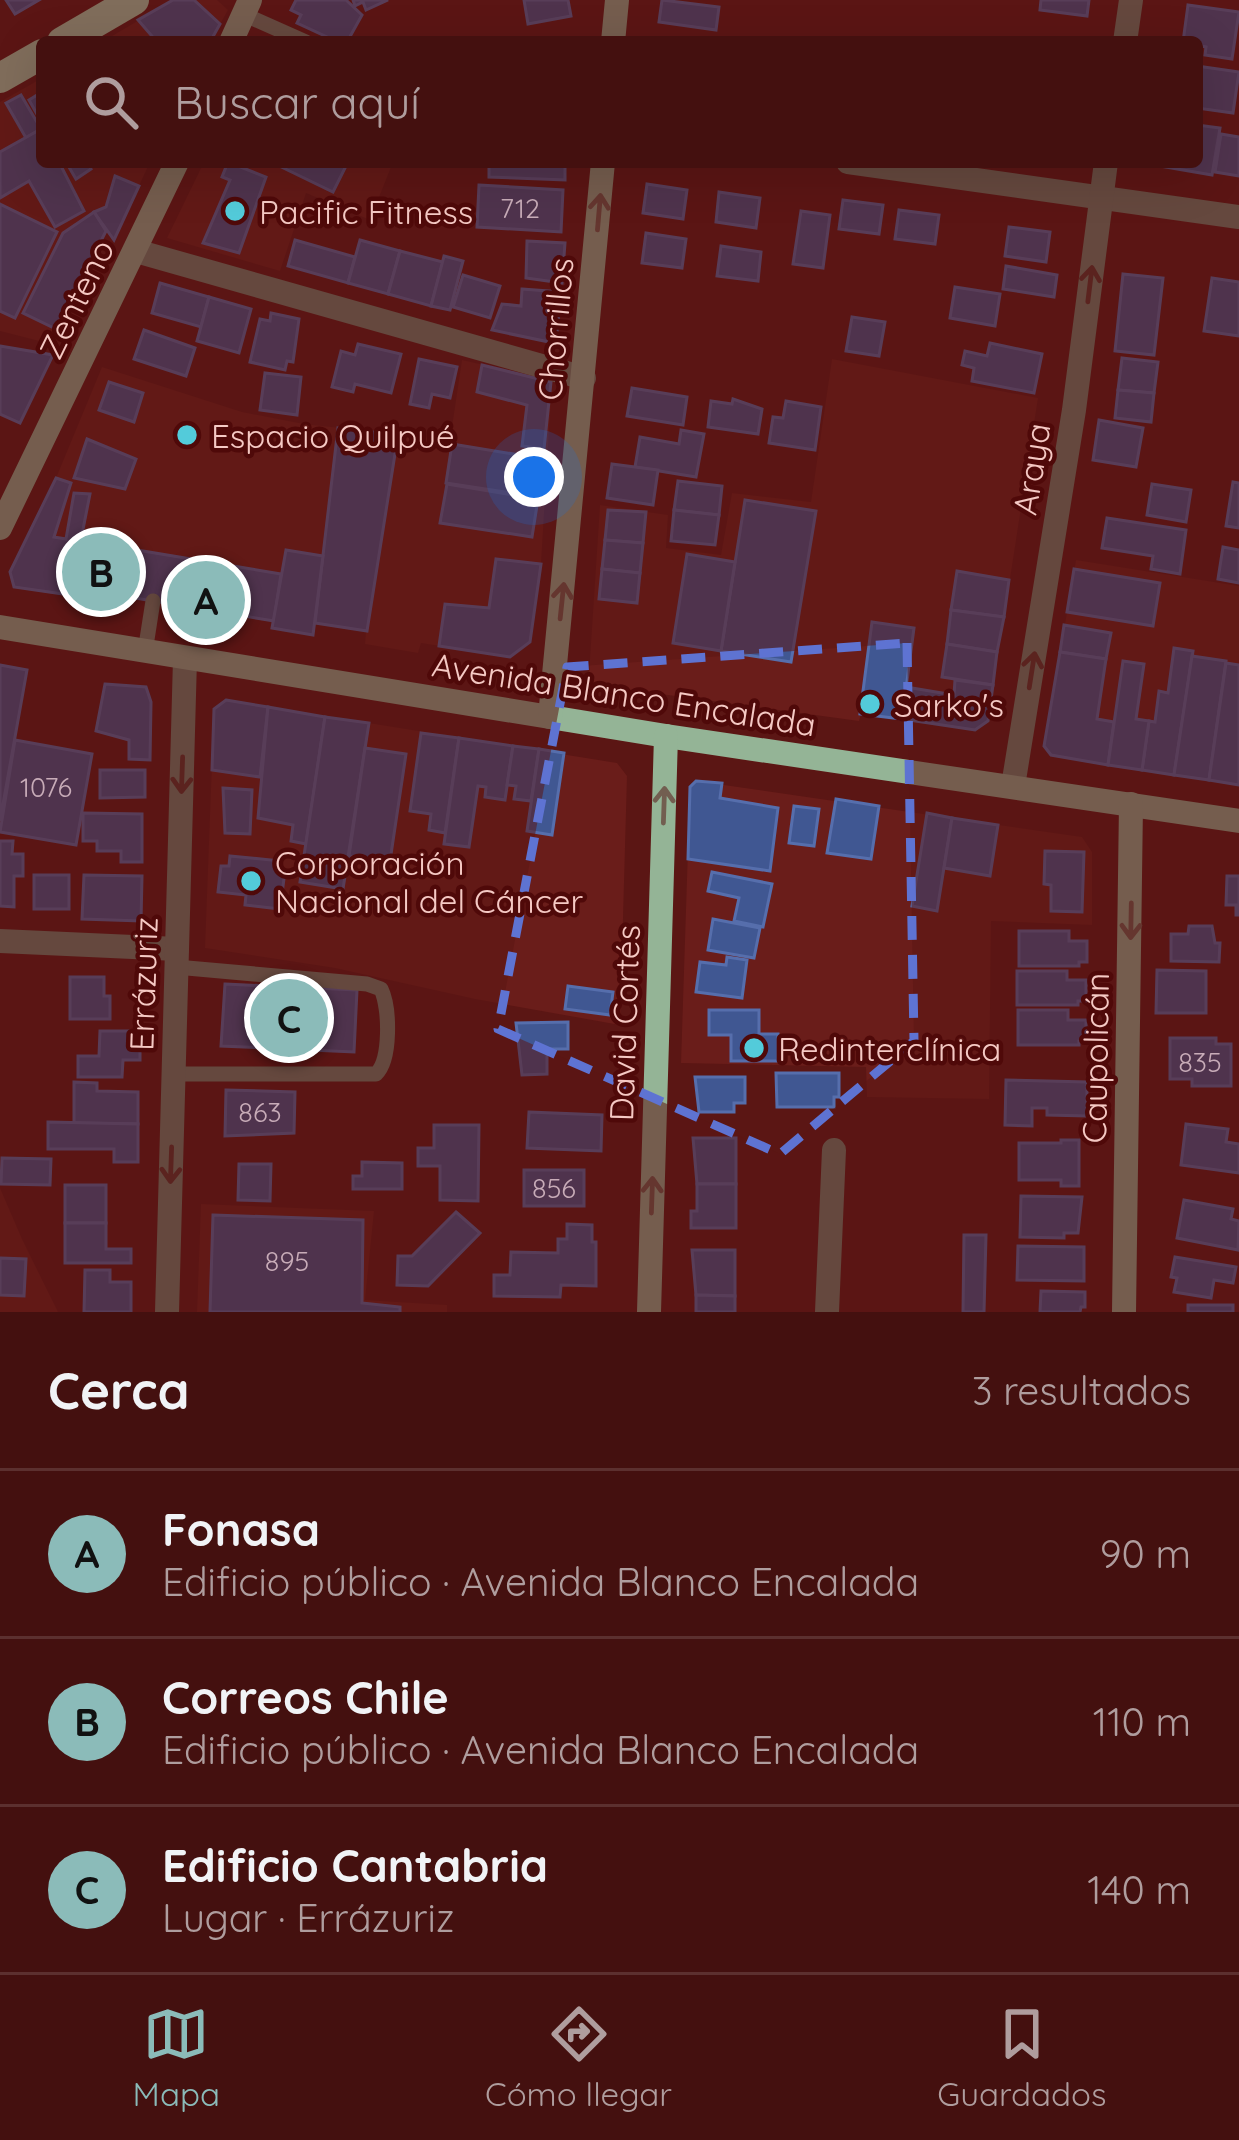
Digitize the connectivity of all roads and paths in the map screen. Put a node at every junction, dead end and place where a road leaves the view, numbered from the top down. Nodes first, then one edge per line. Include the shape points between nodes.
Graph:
1 (134, 0) edge
2 (616, 0) edge
3 (1131, 0) edge
4 (246, 7) edge
5 (72, 36) edge
6 (234, 36) edge
7 (296, 36) edge
8 (613, 36) edge
9 (1126, 36) edge
10 (36, 57) edge
11 (0, 78) edge
12 (173, 168) edge
13 (602, 168) edge
14 (889, 168) edge
15 (1105, 168) edge
16 (1101, 199) junction
17 (1239, 217) edge
18 (136, 251) junction
19 (584, 378) junction
20 (0, 528) edge
21 (153, 601) dead end
22 (0, 627) edge
23 (145, 652) junction
24 (185, 658) junction
25 (550, 717) junction
26 (666, 736) junction
27 (1013, 786) junction
28 (1131, 804) junction
29 (1239, 821) edge
30 (0, 941) edge
31 (177, 958) junction
32 (173, 1073) junction
33 (834, 1150) dead end
34 (166, 1312) edge
35 (649, 1312) edge
36 (827, 1312) edge
37 (1124, 1312) edge

1 - 5 main road
2 - 8 street
3 - 9 street
4 - 6 street
4 - 7 lane
10 - 11 main road
12 - 18 street, Zenteno
19 -> 13 street, Chorrillos
14 - 16 street
15 - 16 street, Araya
16 - 17 street
27 -> 16 street, Araya
18 - 19 street
18 - 20 street, Zenteno
25 -> 19 street, Chorrillos
21 - 23 lane
22 - 23 street, Avenida Blanco Encalada
23 - 24 street, Avenida Blanco Encalada
24 - 25 street, Avenida Blanco Encalada
24 -> 31 street, Errázuriz
25 - 26 street, Avenida Blanco Encalada
26 - 27 street, Avenida Blanco Encalada
35 -> 26 street, David Cortés
27 - 28 street, Avenida Blanco Encalada
28 - 29 street, Avenida Blanco Encalada
28 -> 37 street, Caupolicán
30 - 31 street
31 - 32 street, Errázuriz
31 - 32 lane via 381,989 384,1064 376,1074
32 -> 34 street, Errázuriz
33 - 36 street

